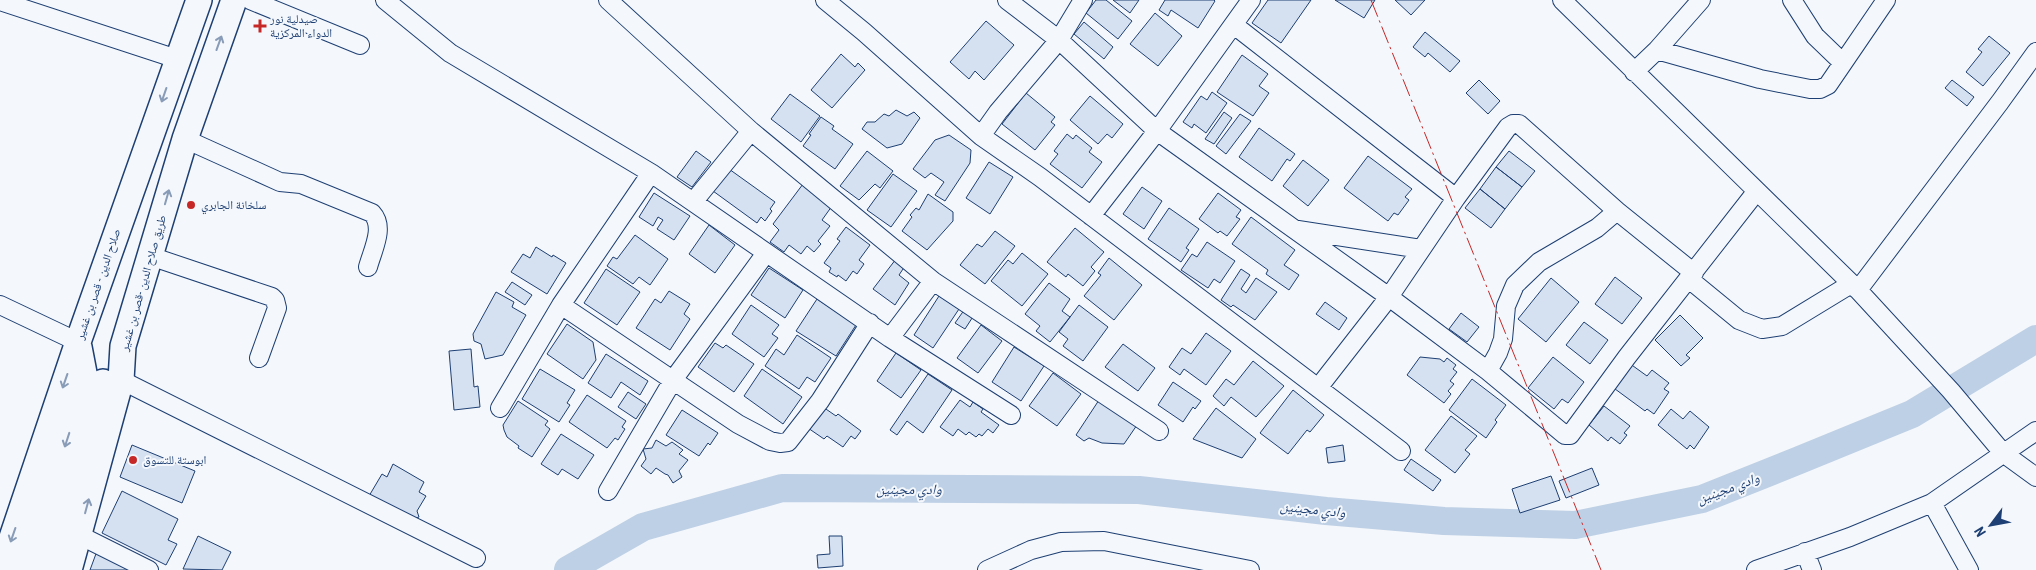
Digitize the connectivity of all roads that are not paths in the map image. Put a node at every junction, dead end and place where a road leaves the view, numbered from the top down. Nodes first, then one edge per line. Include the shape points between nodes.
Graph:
1 (199, 0) edge
2 (234, 0) edge
3 (250, 0) edge
4 (385, 0) edge
5 (608, 0) edge
6 (825, 0) edge
7 (1007, 0) edge
8 (1251, 0) edge
9 (1562, 0) edge
10 (1701, 0) edge
11 (1792, 0) edge
12 (1886, 0) edge
13 (0, 1) edge
14 (1079, 2) edge
15 (1234, 25) junction
16 (1059, 40) junction
17 (360, 45) dead end
18 (1657, 50) junction
19 (2036, 52) edge
20 (177, 59) junction
21 (1843, 63) junction
22 (1634, 72) junction
23 (751, 130) junction
24 (1157, 131) junction
25 (981, 136) junction
26 (184, 139) junction
27 (651, 173) junction
28 (1756, 192) junction
29 (1456, 198) junction
30 (694, 201) junction
31 (1617, 211) junction
32 (1091, 216) junction
33 (1294, 229) junction
34 (1421, 249) junction
35 (766, 253) junction
36 (150, 256) junction
37 (368, 267) dead end
38 (1691, 276) junction
39 (933, 281) junction
40 (1855, 287) junction
41 (1389, 296) junction
42 (0, 305) edge
43 (561, 305) junction
44 (870, 323) junction
45 (890, 338) junction
46 (78, 342) junction
47 (123, 346) junction
48 (259, 358) dead end
49 (1488, 372) junction
50 (121, 380) junction
51 (673, 380) junction
52 (1318, 388) junction
53 (500, 408) dead end
54 (1011, 415) dead end
55 (1159, 431) dead end
56 (2036, 431) edge
57 (1402, 451) dead end
58 (2003, 453) junction
59 (2036, 477) edge
60 (608, 491) dead end
61 (1932, 503) junction
62 (79, 536) junction
63 (1805, 552) junction
64 (476, 558) dead end
65 (1242, 569) edge
66 (1, 570) edge
67 (25, 570) edge
68 (50, 570) edge
69 (69, 570) edge
70 (149, 570) edge
71 (987, 570) edge
72 (1756, 570) edge
73 (1812, 570) edge
74 (1969, 570) edge

1 - 20 highway, صلاح الدين - قصر بن غشير
26 -> 2 highway, طريق صلاح الدين -قصر بن غشير
3 - 17 street
4 - 27 street via 450,53
5 - 23 street
6 - 25 street
7 - 16 street
8 - 15 street
9 - 22 street
10 - 18 street
11 - 21 street via 1815,36
12 - 21 street
13 - 20 street
14 - 16 street
15 - 24 street
15 - 29 street
16 - 24 street
16 - 25 street
18 - 21 street via 1760,79 1810,89 1828,85
18 - 22 street
19 - 40 street
20 -> 46 highway, صلاح الدين - قصر بن غشير
22 - 28 street
23 - 30 street
23 - 39 street
24 - 32 street
24 - 33 street
25 - 32 street
36 -> 26 highway, طريق صلاح الدين -قصر بن غشير
26 - 37 street via 280,182 300,184 372,213 379,227
27 - 30 street
27 - 43 street
28 - 38 street
28 - 40 street
29 - 31 street via 1508,127 1518,124
29 - 34 street
30 - 35 street
31 - 38 street
31 - 49 street via 1597,228 1539,262 1515,285 1506,306 1503,339
32 - 52 street
33 - 34 street
33 - 41 street
34 - 41 street
35 - 44 street
35 - 51 street
36 - 47 highway, طريق صلاح الدين -قصر بن غشير
36 - 48 street via 272,296 277,308
38 - 40 street via 1739,320 1762,329 1782,326
38 - 49 street via 1570,435 1565,435
39 - 45 street
39 - 55 street
40 - 58 street
41 - 49 street
41 - 52 street
42 - 46 street
43 - 51 street
43 - 53 street
44 - 45 street
44 - 51 street via 820,401 788,442 770,441 738,424
45 - 54 street
46 -> 66 highway, صلاح الدين - قصر بن غشير
46 -> 67 highway via 84,373 82,392
47 - 50 highway, طريق صلاح الدين -قصر بن غشير
47 - 68 highway via 98,395
62 -> 50 highway, طريق صلاح الدين -قصر بن غشير
50 - 64 street
51 - 60 street
52 - 57 street
56 - 58 street
58 - 59 street
58 - 61 street
61 - 63 street
61 - 74 street
62 - 69 highway, طريق صلاح الدين -قصر بن غشير
62 - 70 street
63 - 72 street
63 - 73 street
65 - 71 street via 1104,541 1061,542 1031,550

